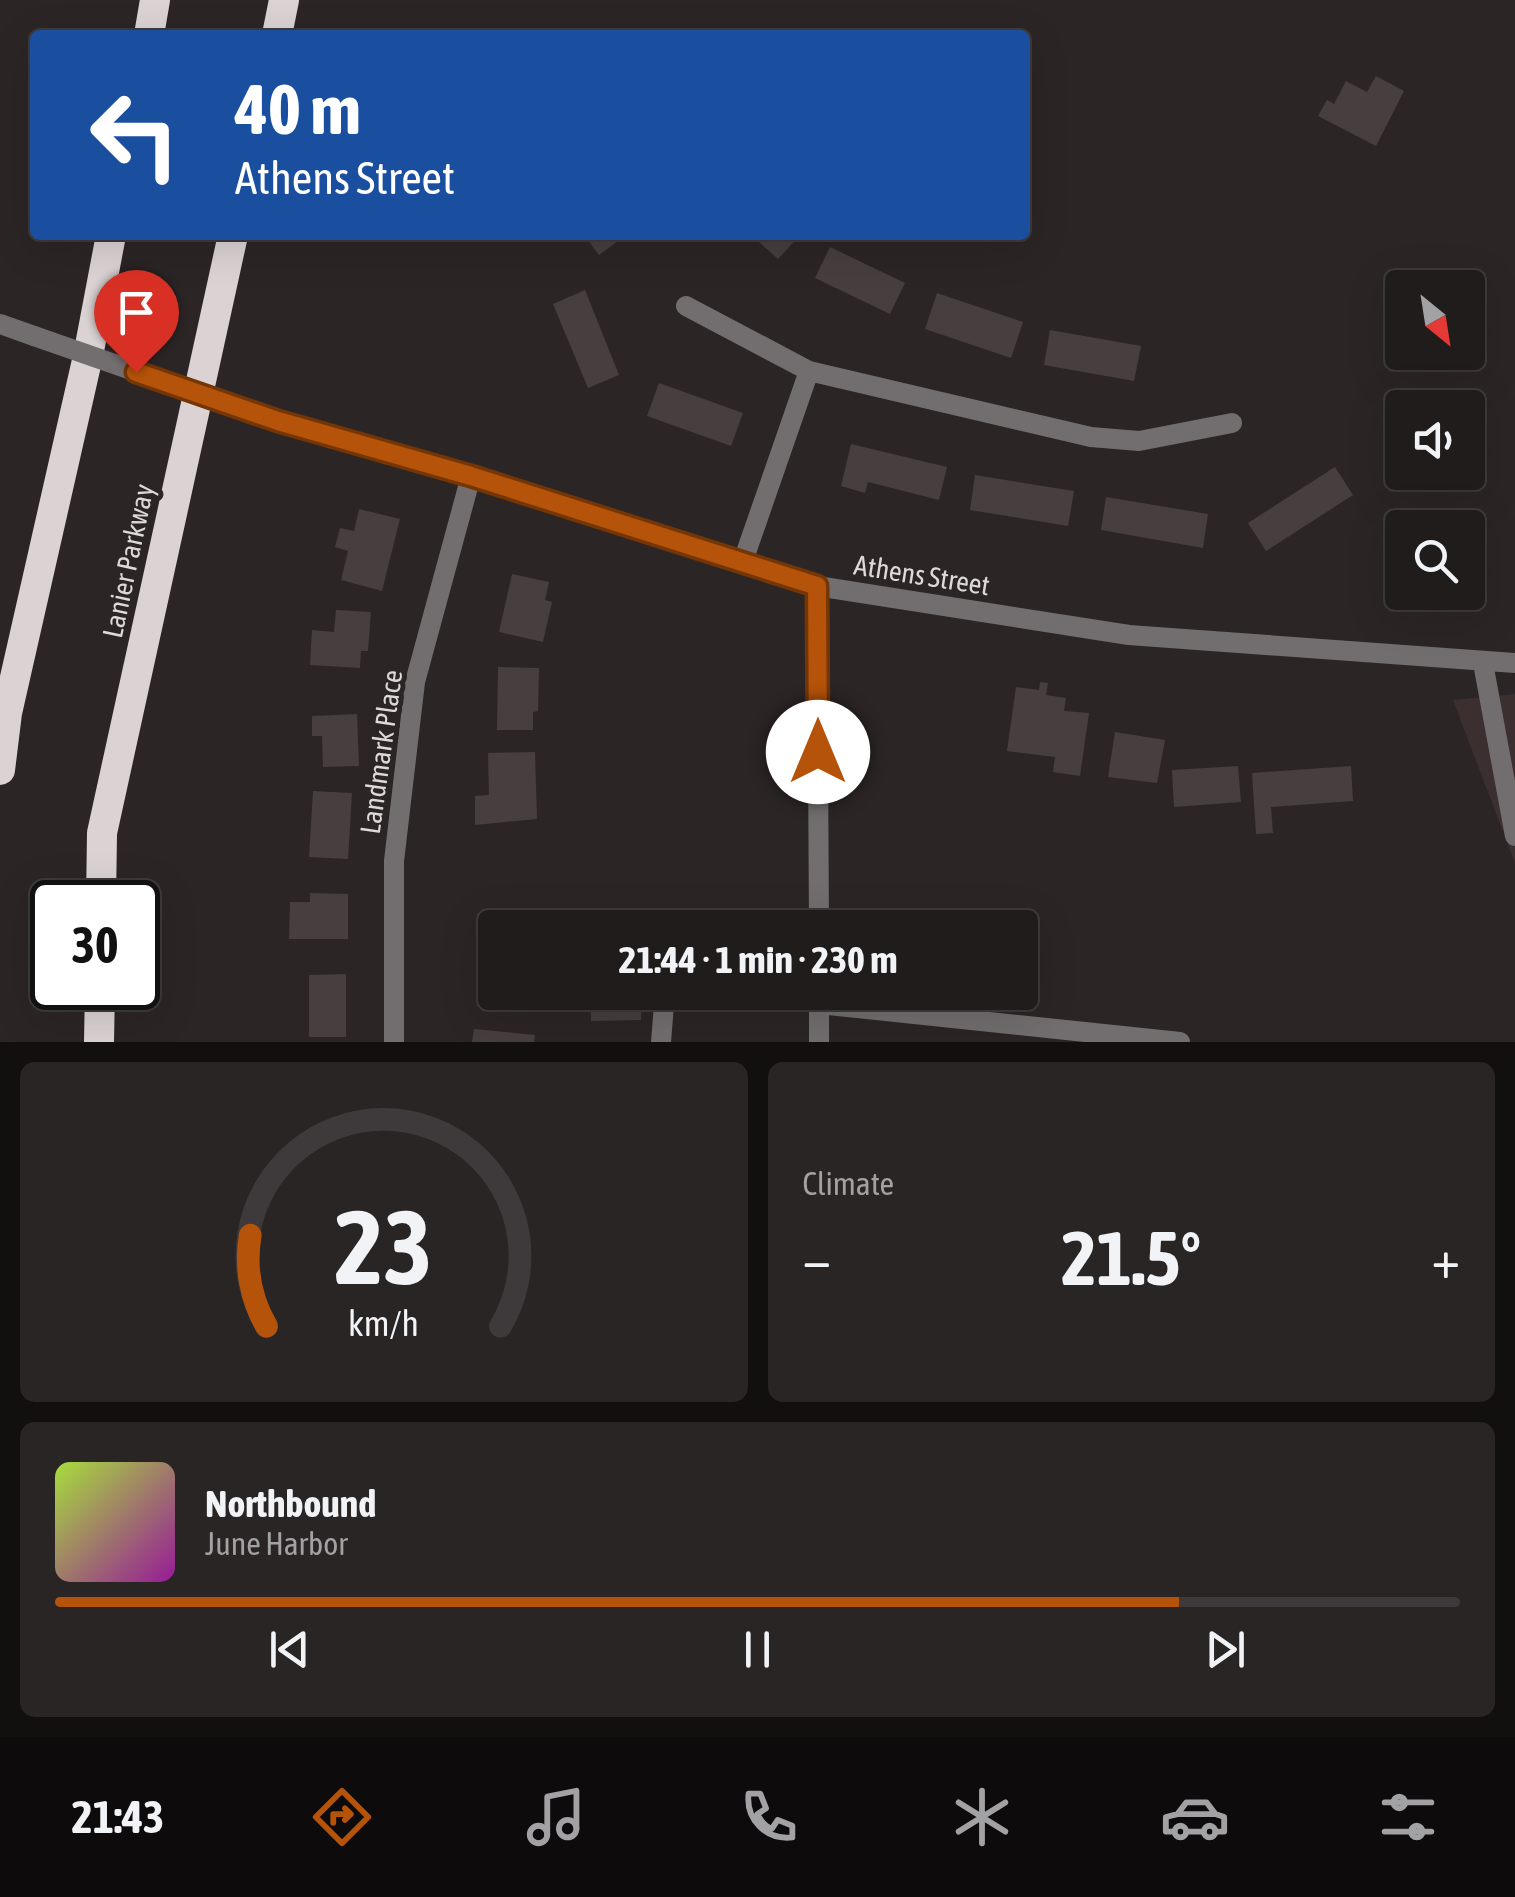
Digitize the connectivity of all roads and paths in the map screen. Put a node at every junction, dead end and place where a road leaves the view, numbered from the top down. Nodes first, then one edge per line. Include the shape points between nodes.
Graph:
1 (156, 0) edge
2 (284, 0) edge
3 (149, 30) edge
4 (278, 30) edge
5 (110, 240) edge
6 (232, 240) edge
7 (686, 306) dead end
8 (0, 324) edge
9 (809, 372) junction
10 (1232, 423) dead end
11 (471, 476) junction
12 (742, 564) junction
13 (817, 586) junction
14 (1483, 662) junction
15 (1515, 663) edge
16 (0, 770) edge
17 (1515, 836) edge
18 (101, 880) edge
19 (818, 910) edge
20 (99, 1010) edge
21 (664, 1010) edge
22 (819, 1010) edge
23 (917, 1010) edge
24 (98, 1042) edge
25 (394, 1042) edge
26 (661, 1042) edge
27 (820, 1042) edge
28 (1180, 1042) edge

1 - 3 highway
2 - 4 highway
5 - 16 highway
6 - 18 highway, Lanier Parkway via 102,833
7 - 9 street
8 - 11 street, Athens Street, bridge via 278,421
9 - 10 street via 1139,442
9 - 12 street
11 - 12 street, Athens Street
11 - 25 street, Landmark Place via 415,682 394,860
12 - 13 street, Athens Street
13 - 14 street, Athens Street via 1129,636
13 - 19 street
14 - 15 street, Athens Street
14 - 17 street
20 - 24 highway
21 - 26 street
22 - 27 street
23 - 28 street

